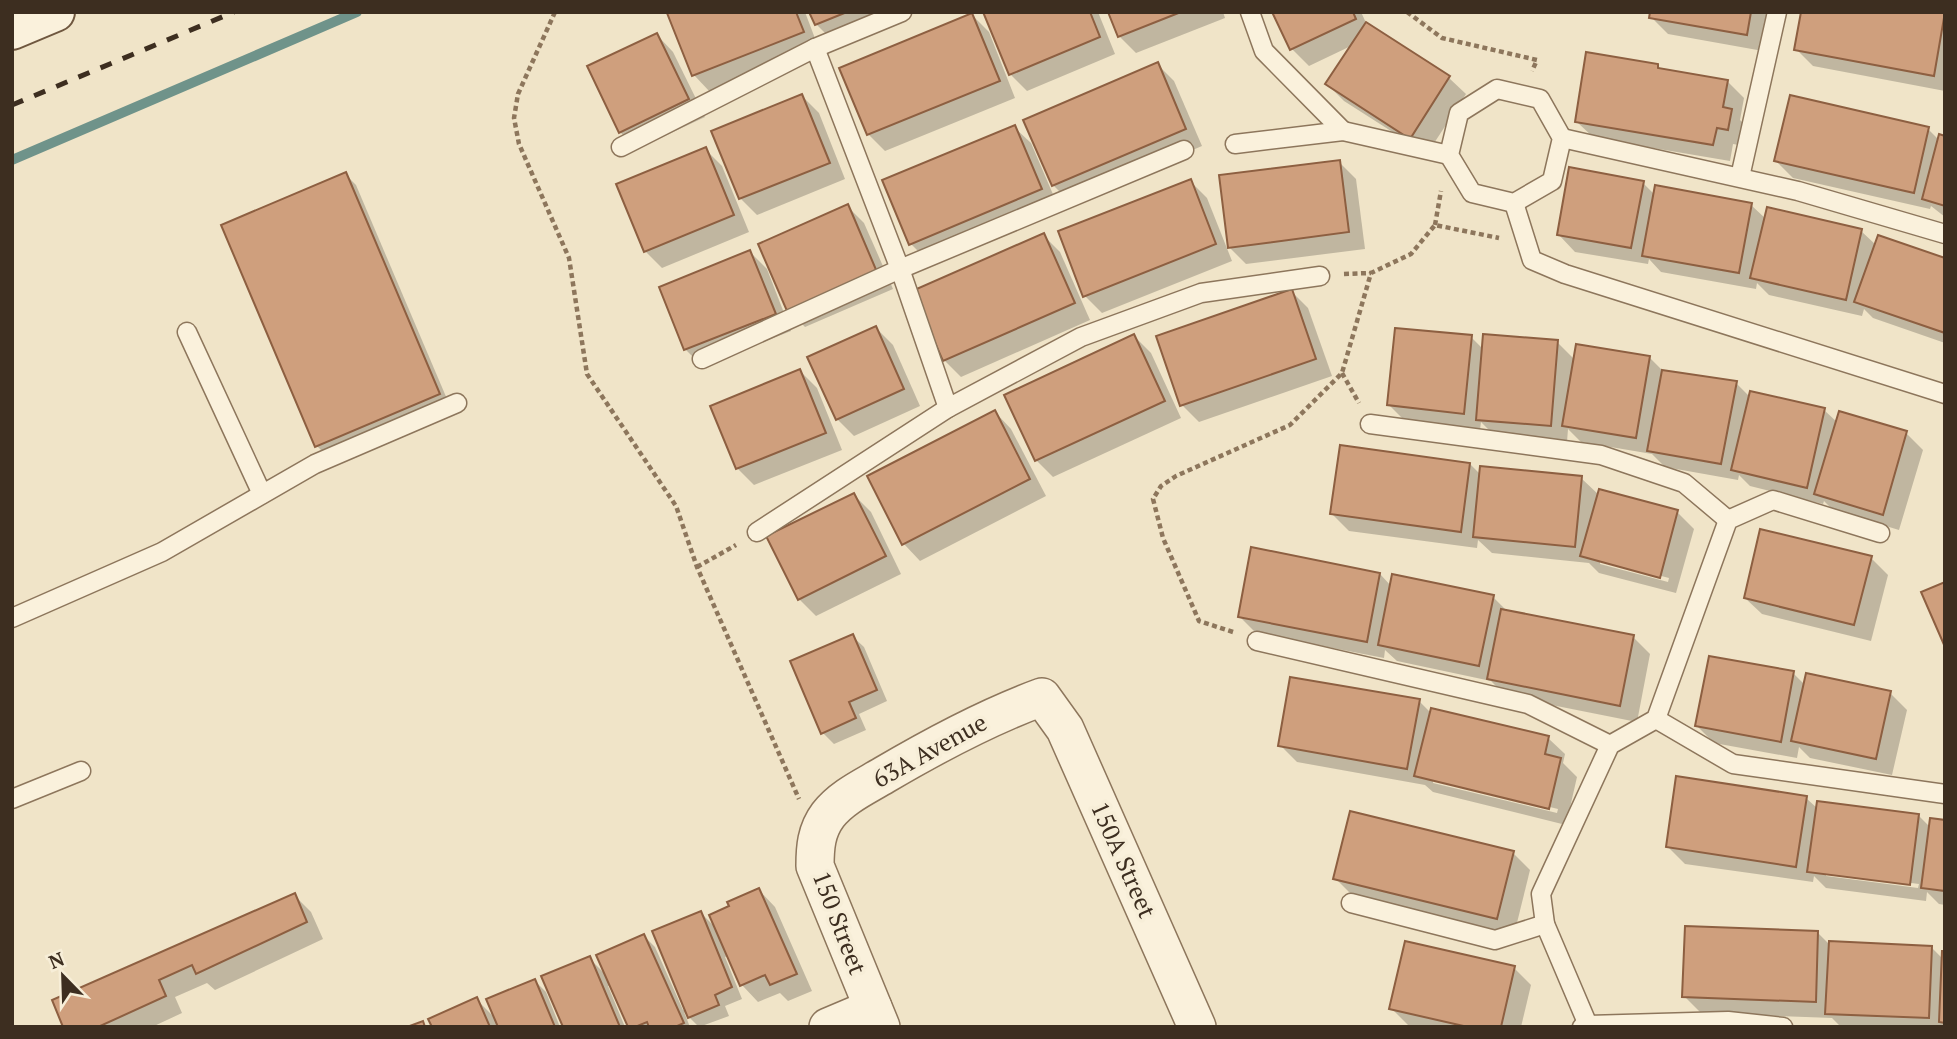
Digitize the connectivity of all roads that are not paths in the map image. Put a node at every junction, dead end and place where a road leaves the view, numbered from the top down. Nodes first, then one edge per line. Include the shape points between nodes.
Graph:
1 (55, 12) edge
2 (902, 12) edge
3 (1250, 12) edge
4 (1777, 12) edge
5 (12, 30) edge
6 (815, 48) junction
7 (1343, 131) junction
8 (1562, 138) junction
9 (1235, 144) dead end
10 (621, 147) dead end
11 (1184, 150) dead end
12 (1449, 155) junction
13 (1740, 177) junction
14 (1514, 203) junction
15 (1945, 234) edge
16 (900, 269) junction
17 (1321, 276) dead end
18 (187, 332) dead end
19 (702, 359) dead end
20 (1945, 394) edge
21 (457, 403) dead end
22 (948, 408) junction
23 (1370, 424) road end
24 (262, 494) junction
25 (1728, 520) junction
26 (757, 532) road end
27 (1880, 533) dead end
28 (12, 618) edge
29 (1257, 640) road end
30 (1042, 697) joint
31 (1656, 719) junction
32 (1609, 745) junction
33 (81, 771) dead end
34 (1945, 794) edge
35 (12, 799) edge
36 (813, 809) joint
37 (1351, 903) dead end
38 (1545, 924) junction
39 (877, 1018) edge
40 (1585, 1026) edge
41 (828, 1027) edge
42 (1198, 1027) edge
43 (1783, 1027) edge

1 - 5 main road
2 - 6 lane
3 - 7 lane via 1264,51
4 - 13 lane
6 - 10 lane
6 - 16 lane
7 - 9 lane
7 - 12 lane
8 - 12 lane via 1540,99 1497,89 1459,113
8 - 13 lane
8 - 14 lane via 1552,181
11 - 16 lane
12 - 14 lane via 1472,193
13 - 15 lane
14 - 20 lane via 1532,260 1554,270
16 - 19 lane
16 - 22 lane
17 - 22 lane via 1201,293 1082,337
18 - 24 lane
21 - 24 lane via 315,464
22 - 26 lane
23 - 25 lane via 1601,455 1684,483
24 - 28 lane via 162,552
25 - 27 lane via 1773,500
25 - 31 lane
29 - 32 lane via 1528,704
30 - 36 street, 63A Avenue via 1001,712 840,802
30 - 42 street, 150A Street via 1065,729
31 - 32 lane
31 - 34 lane via 1733,764
32 - 38 lane via 1541,894
33 - 35 lane
36 - 39 street, 150 Street via 815,866
37 - 38 lane via 1495,940
38 - 40 lane
39 - 41 street
40 - 43 lane via 1728,1021

